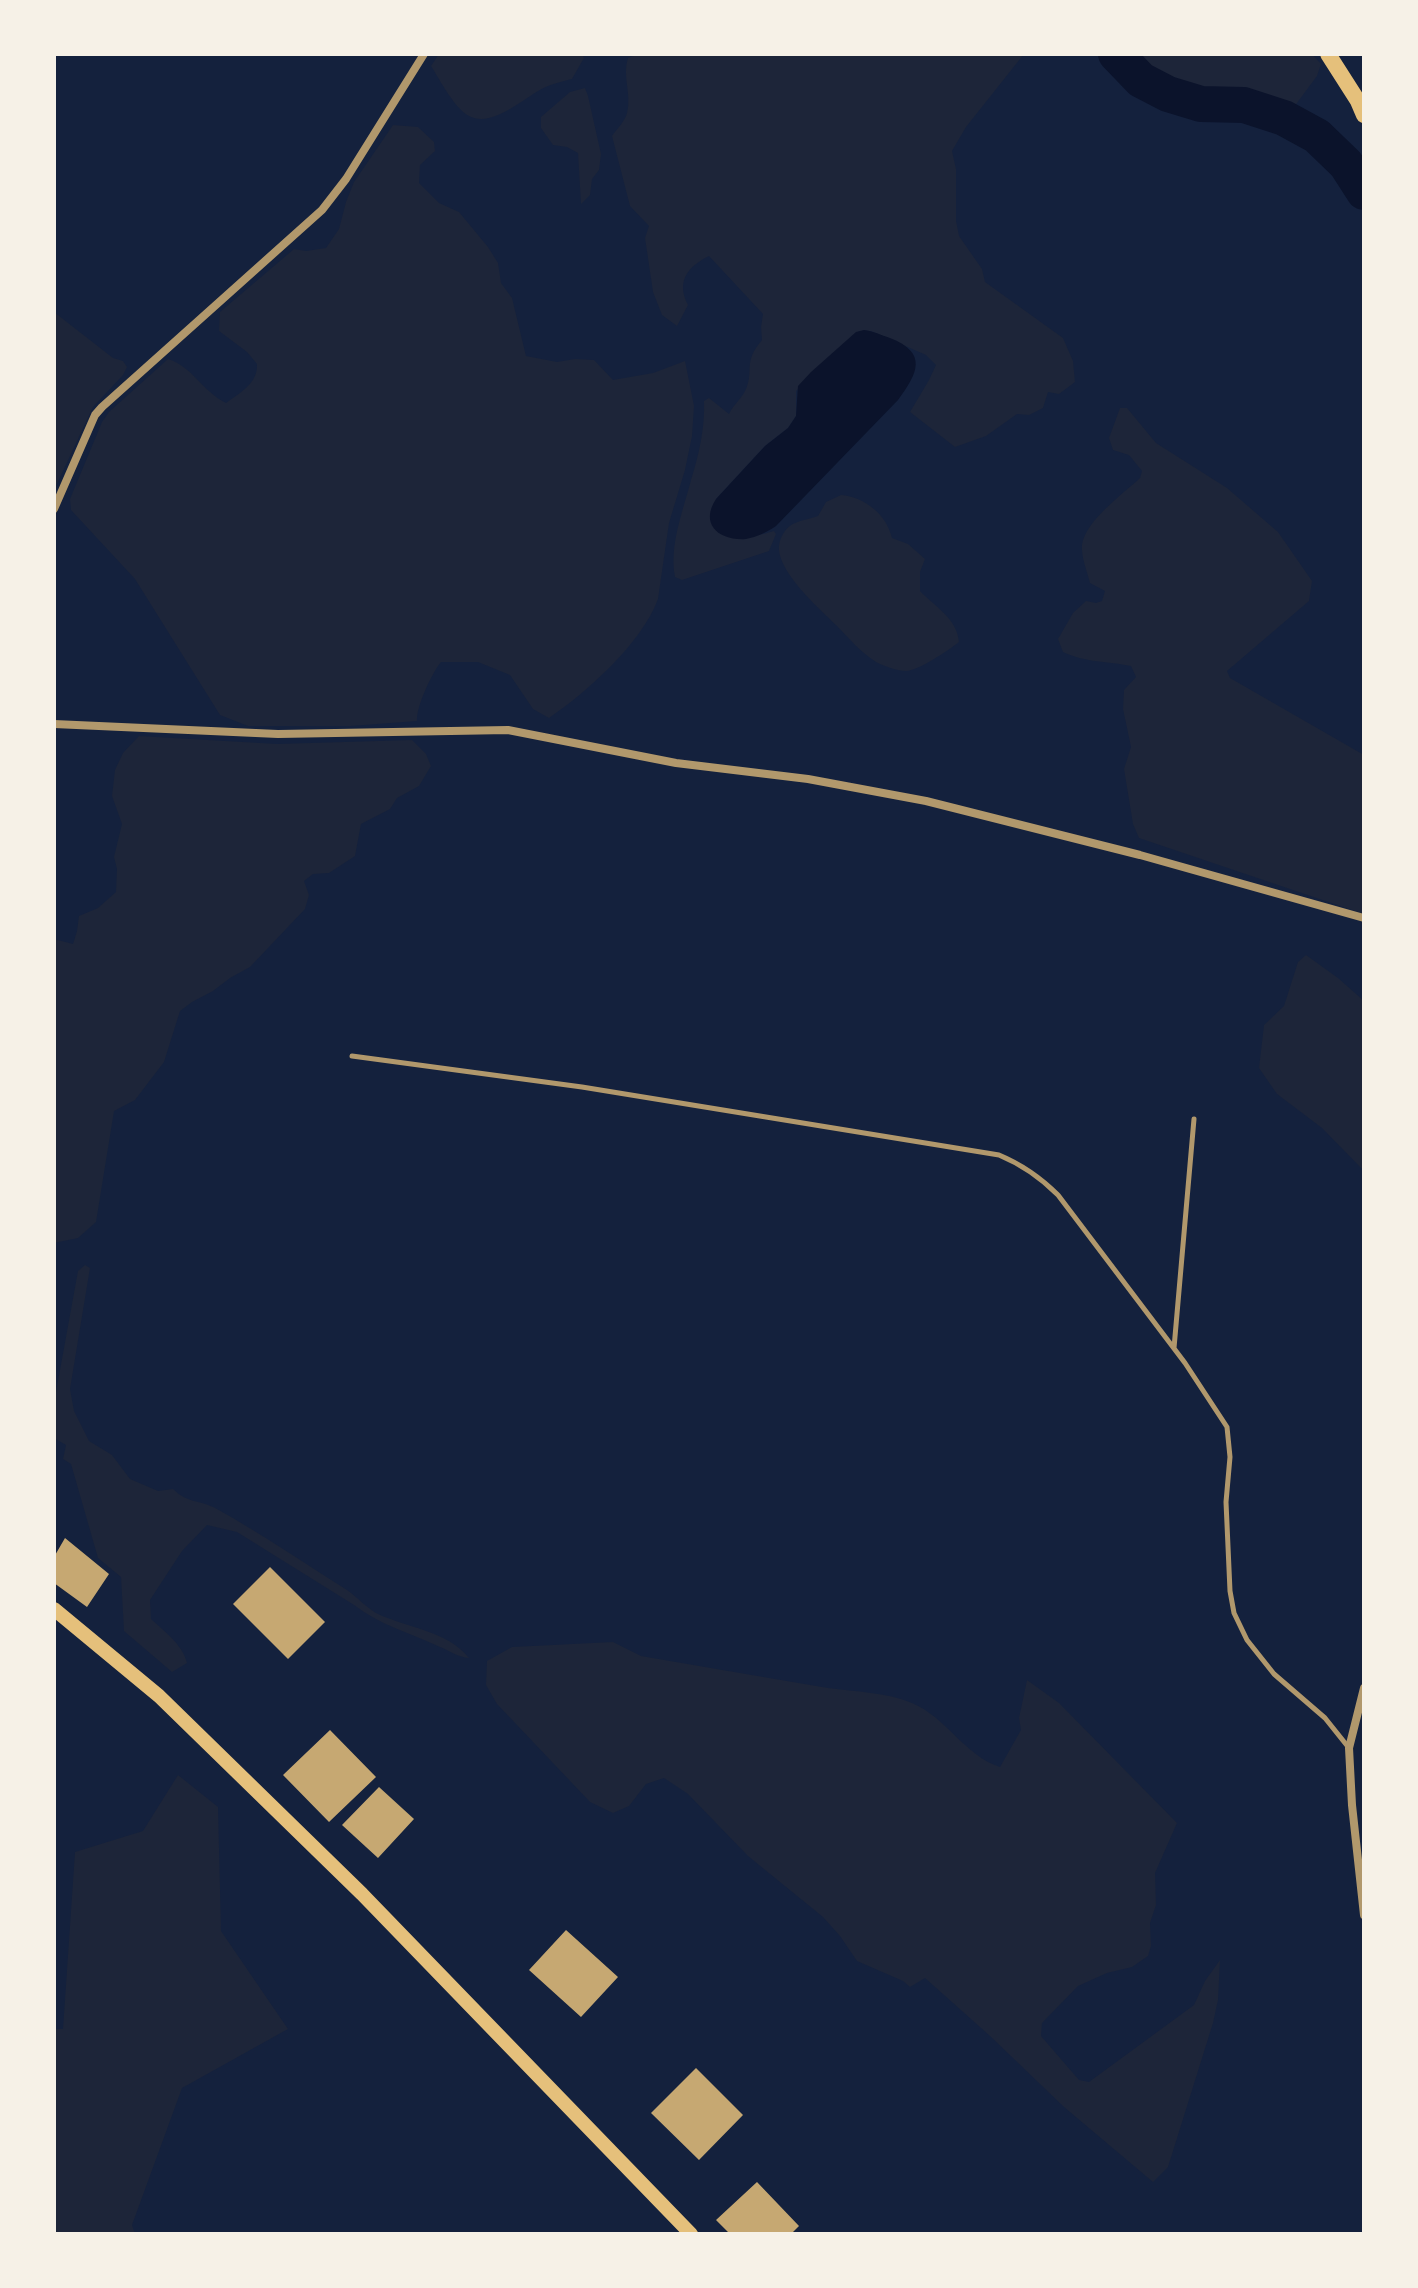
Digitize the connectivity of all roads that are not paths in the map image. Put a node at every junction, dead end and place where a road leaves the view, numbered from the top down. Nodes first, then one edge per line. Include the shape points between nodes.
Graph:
1 (424, 54) edge
2 (1328, 54) edge
3 (1364, 115) edge
4 (54, 509) edge
5 (54, 724) edge
6 (1364, 918) edge
7 (352, 1056) dead end
8 (1194, 1119) dead end
9 (1174, 1349) junction
10 (54, 1609) edge
11 (1364, 1688) edge
12 (1349, 1748) junction
13 (1364, 1915) edge
14 (691, 2234) edge

1 - 4 street via 322,210 95,415
2 - 3 main road
5 - 6 street via 278,734 508,730 676,763 808,779 926,801
7 - 9 lane via 582,1087 999,1155 1038,1176 1058,1195
8 - 9 lane
9 - 12 lane via 1227,1427 1234,1613 1274,1674 1325,1718
10 - 14 main road via 159,1696 362,1894
11 - 12 street
12 - 13 street

